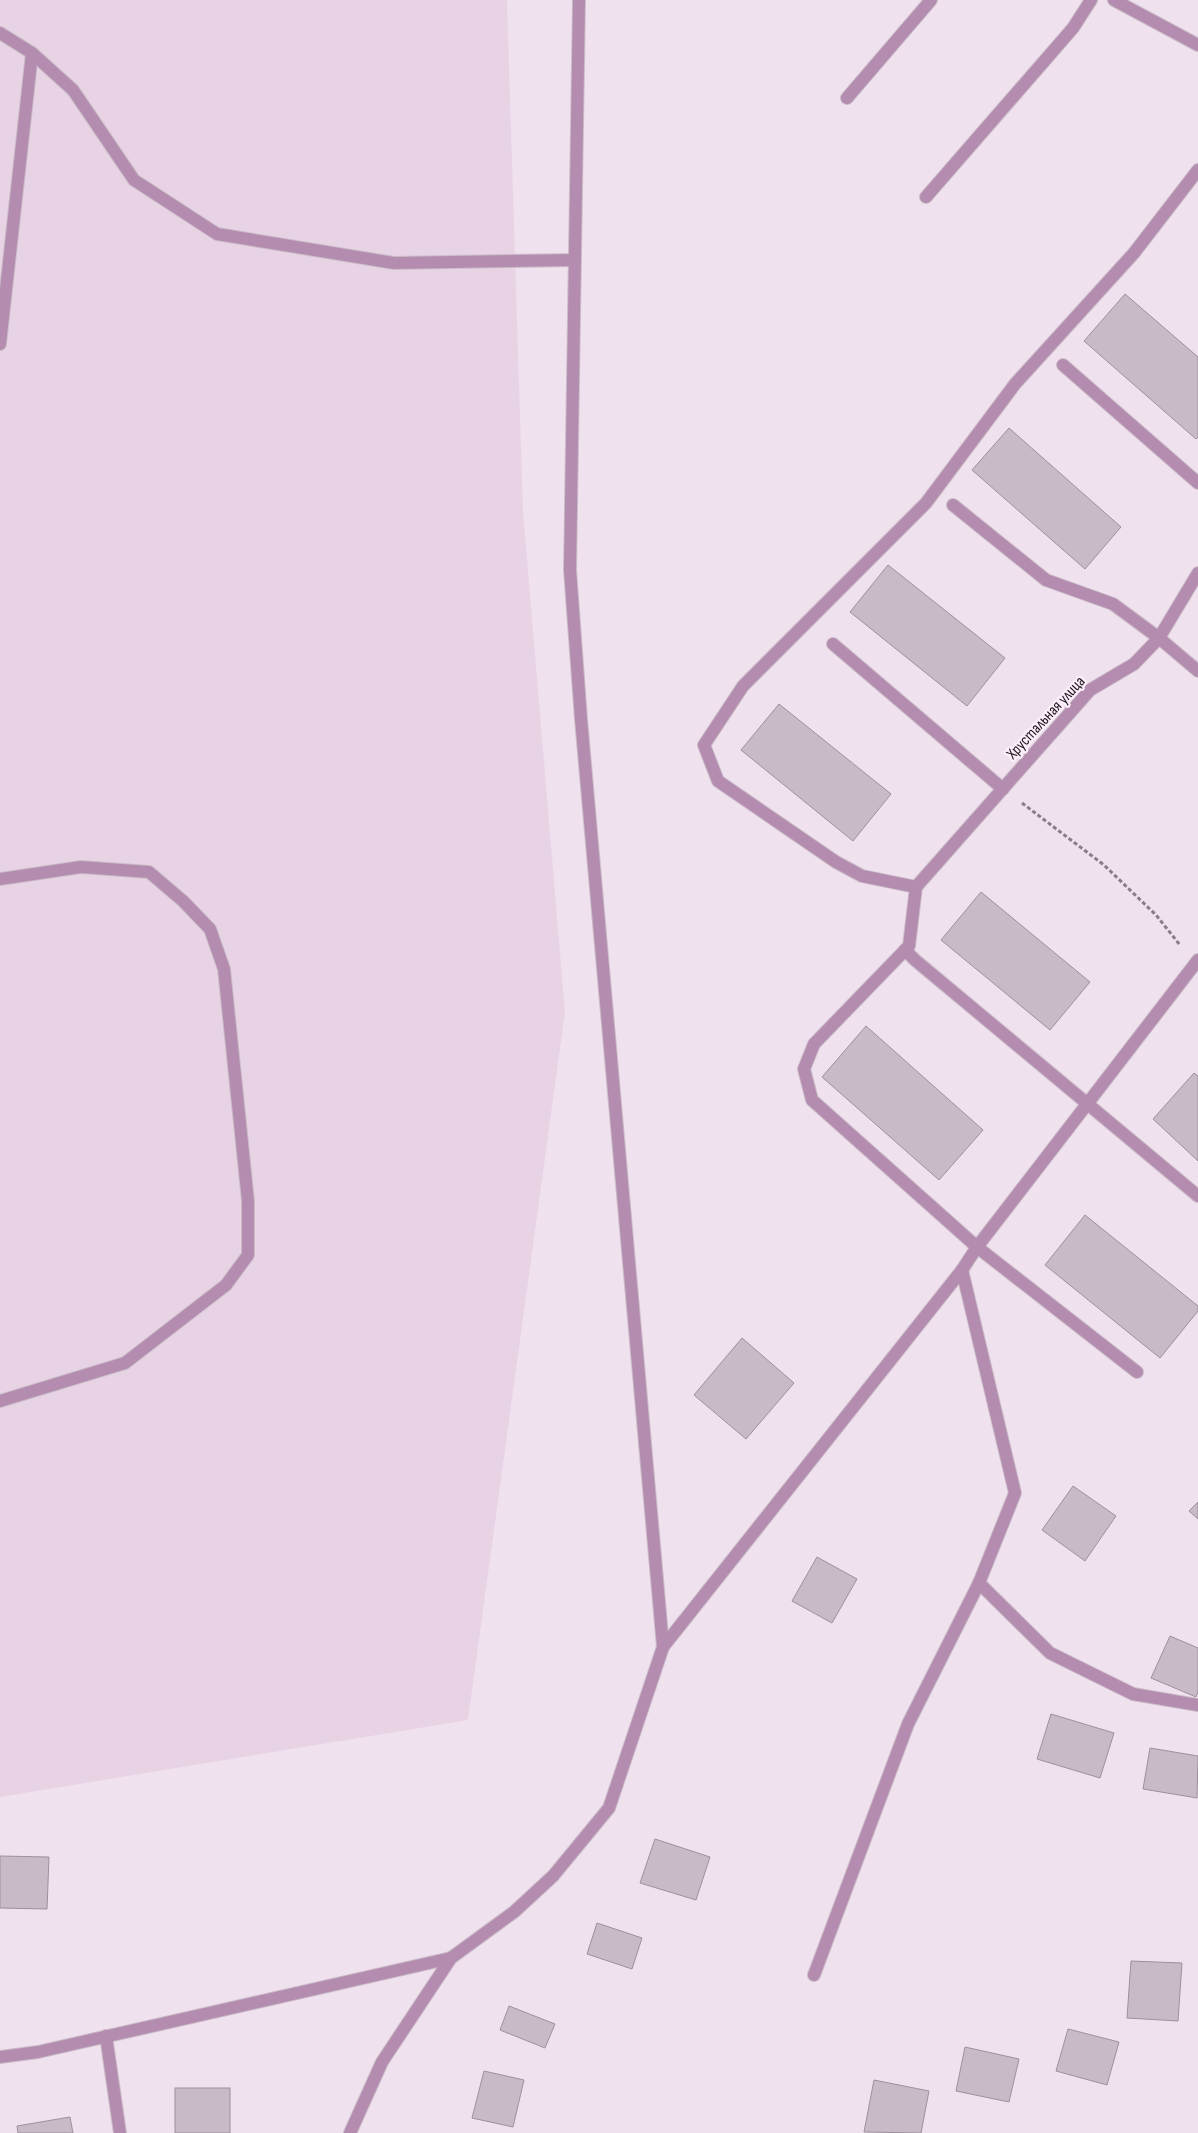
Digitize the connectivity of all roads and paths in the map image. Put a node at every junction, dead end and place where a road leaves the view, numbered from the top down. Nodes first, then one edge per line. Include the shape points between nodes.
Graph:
1 (579, 0) edge
2 (930, 0) edge
3 (1091, 0) edge
4 (1114, 0) edge
5 (0, 32) edge
6 (1198, 45) edge
7 (32, 53) junction
8 (847, 98) dead end
9 (1198, 170) edge
10 (926, 197) dead end
11 (574, 260) junction
12 (0, 344) edge
13 (1063, 365) dead end
14 (1198, 484) edge
15 (953, 505) dead end
16 (1198, 573) edge
17 (1160, 638) junction
18 (833, 644) dead end
19 (1198, 671) edge
20 (1003, 789) junction
21 (0, 879) edge
22 (916, 887) junction
23 (905, 950) junction
24 (1197, 963) edge
25 (1087, 1104) junction
26 (1198, 1196) edge
27 (977, 1247) junction
28 (962, 1270) junction
29 (1137, 1372) dead end
30 (0, 1401) edge
31 (979, 1583) junction
32 (664, 1648) junction
33 (1198, 1705) edge
34 (451, 1958) junction
35 (814, 1976) dead end
36 (106, 2036) junction
37 (0, 2057) edge
38 (120, 2133) edge
39 (350, 2133) edge

1 - 11 street
2 - 8 street
3 - 10 street via 1073,28
4 - 6 street
5 - 7 street
7 - 11 street via 73,90 134,180 217,234 394,263
7 - 12 street
9 - 22 street via 1134,253 1015,384 926,503 742,686 704,745 718,781 836,862 862,876
11 - 32 street via 570,580
13 - 14 street
15 - 17 street via 1046,580 1113,604
16 - 17 street, Хрустальная улица
17 - 19 street
17 - 20 street, Хрустальная улица via 1134,664 1090,690
18 - 20 street
20 - 22 street, Хрустальная улица
20 - 24 path via 1104,865 1156,915
21 - 30 street via 81,867 150,872 210,929 224,969 248,1201 248,1255 226,1285 125,1363
22 - 23 street via 909,946
23 - 25 street
23 - 27 street via 814,1044 804,1069 812,1100
24 - 25 street
25 - 26 street
25 - 27 street
27 - 28 street
27 - 29 street
28 - 31 street via 1015,1493
28 - 32 street
31 - 33 street via 1050,1653 1133,1694
31 - 35 street via 908,1724
32 - 34 street via 609,1808 553,1876 514,1912
34 - 36 street
34 - 39 street via 382,2062
36 - 37 street
36 - 38 street

